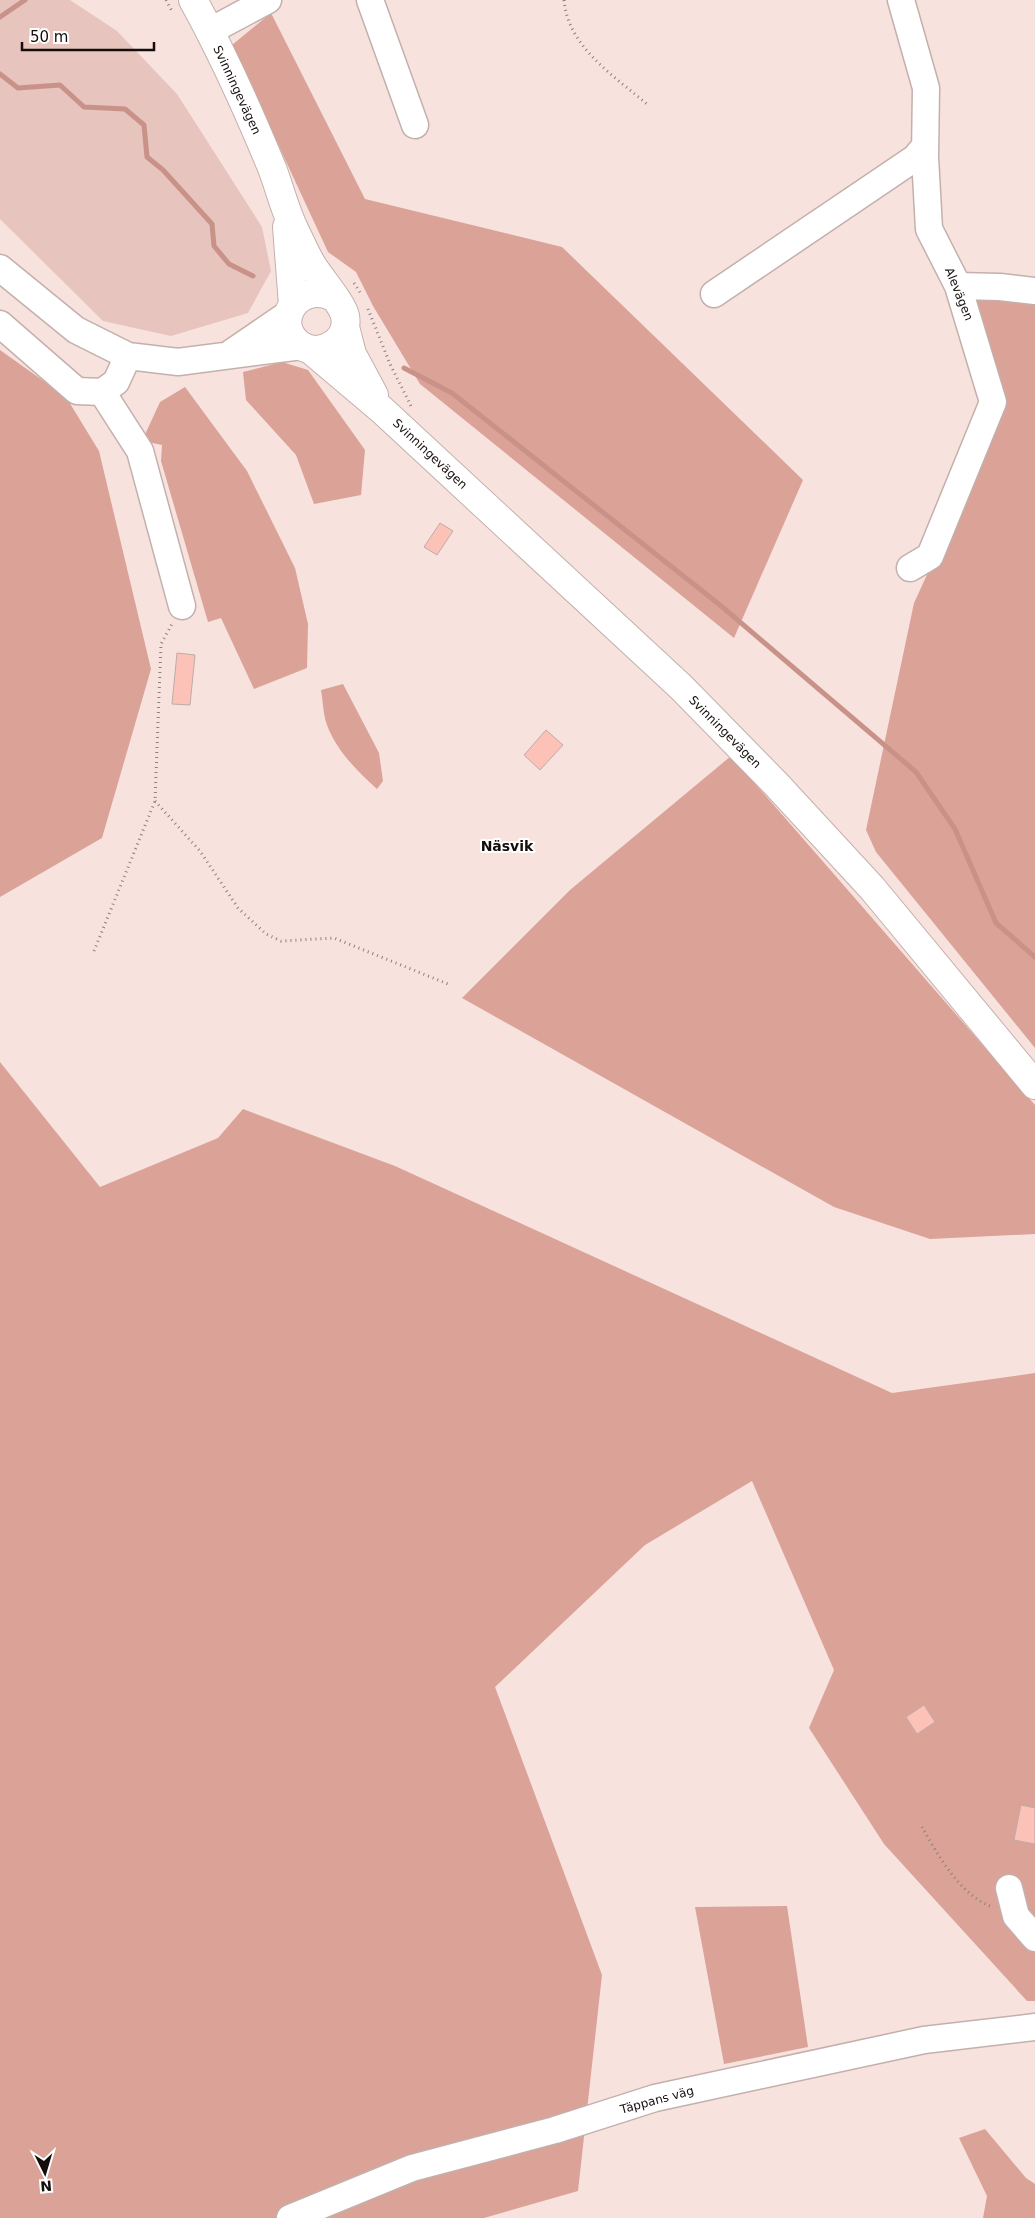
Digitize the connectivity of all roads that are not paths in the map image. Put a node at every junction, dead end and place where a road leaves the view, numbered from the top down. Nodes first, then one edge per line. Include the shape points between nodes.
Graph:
1 (193, 0) edge
2 (268, 0) edge
3 (370, 0) edge
4 (901, 0) edge
5 (210, 31) junction
6 (415, 126) dead end
7 (925, 146) junction
8 (286, 211) junction
9 (0, 268) edge
10 (958, 286) junction
11 (1035, 291) edge
12 (714, 294) dead end
13 (333, 297) junction
14 (290, 309) junction
15 (0, 324) edge
16 (345, 327) junction
17 (306, 348) junction
18 (228, 354) junction
19 (128, 356) junction
20 (102, 392) junction
21 (382, 410) junction
22 (910, 568) dead end
23 (182, 606) road end
24 (1035, 1085) edge
25 (1009, 1888) dead end
26 (1035, 1938) edge
27 (1035, 2027) edge
28 (290, 2218) edge

1 - 5 main road, Svinningevägen
2 - 5 street
3 - 6 street
4 - 7 street, Alevägen via 926,88
5 - 8 main road, Svinningevägen via 241,93
7 - 10 street, Alevägen via 928,229
7 - 12 street via 915,158
8 - 13 main road, Svinningevägen via 311,264
8 - 14 main road, Svinningevägen
9 - 19 street via 76,330
10 - 11 street
10 - 22 street, Alevägen via 993,402 930,556
13 - 14 main road via 317,292 308,294
13 - 16 main road, Svinningevägen via 344,311
14 - 17 main road, Svinningevägen via 290,332
14 - 18 street
15 - 20 street via 77,391
16 - 17 main road via 337,342 329,347
16 - 21 main road, Svinningevägen via 352,354
17 - 18 street
17 - 21 main road, Svinningevägen
18 - 19 street via 178,362
19 - 20 street via 116,382
20 - 23 street via 140,451
21 - 24 main road, Svinningevägen via 681,687 776,784 872,888
25 - 26 street via 1016,1916
27 - 28 street, Täppans väg via 924,2040 655,2098 555,2130 412,2168

